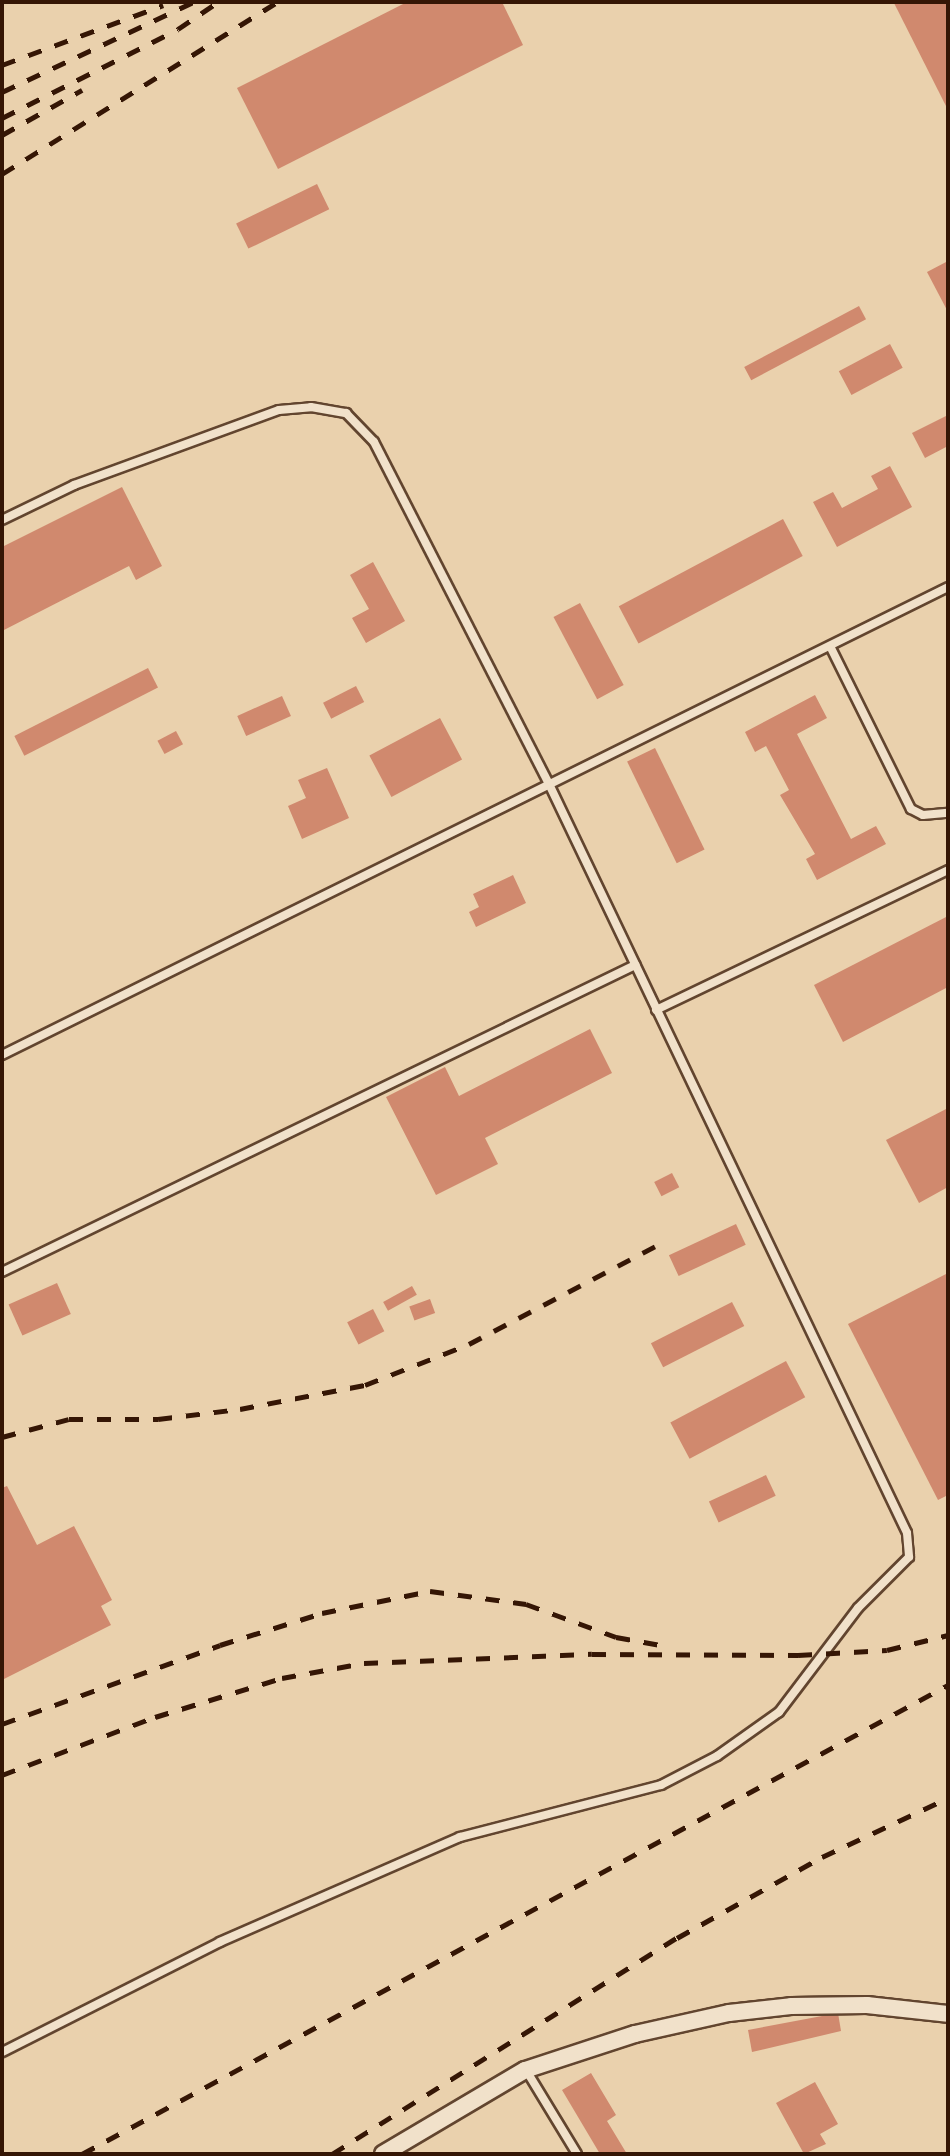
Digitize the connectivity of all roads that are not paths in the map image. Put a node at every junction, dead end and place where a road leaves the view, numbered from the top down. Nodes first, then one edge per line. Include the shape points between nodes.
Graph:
1 (2, 520) edge
2 (948, 587) edge
3 (830, 646) junction
4 (549, 784) junction
5 (948, 813) edge
6 (948, 870) edge
7 (635, 965) junction
8 (656, 1010) junction
9 (2, 1055) edge
10 (2, 1272) edge
11 (948, 2014) edge
12 (2, 2052) edge
13 (525, 2070) junction
14 (383, 2154) edge
15 (577, 2154) edge

1 - 4 lane via 74,485 279,410 311,407 346,413 374,442
2 - 3 lane
3 - 4 lane
3 - 5 lane via 911,809 923,815
4 - 7 lane
4 - 9 lane
6 - 8 lane
7 - 8 lane
7 - 10 lane
8 - 12 lane via 907,1533 909,1557 858,1608 779,1712 717,1756 661,1785 623,1797 460,1837 220,1942
11 - 13 street via 867,2005 729,2013 586,2048
13 - 14 street
13 - 15 lane

